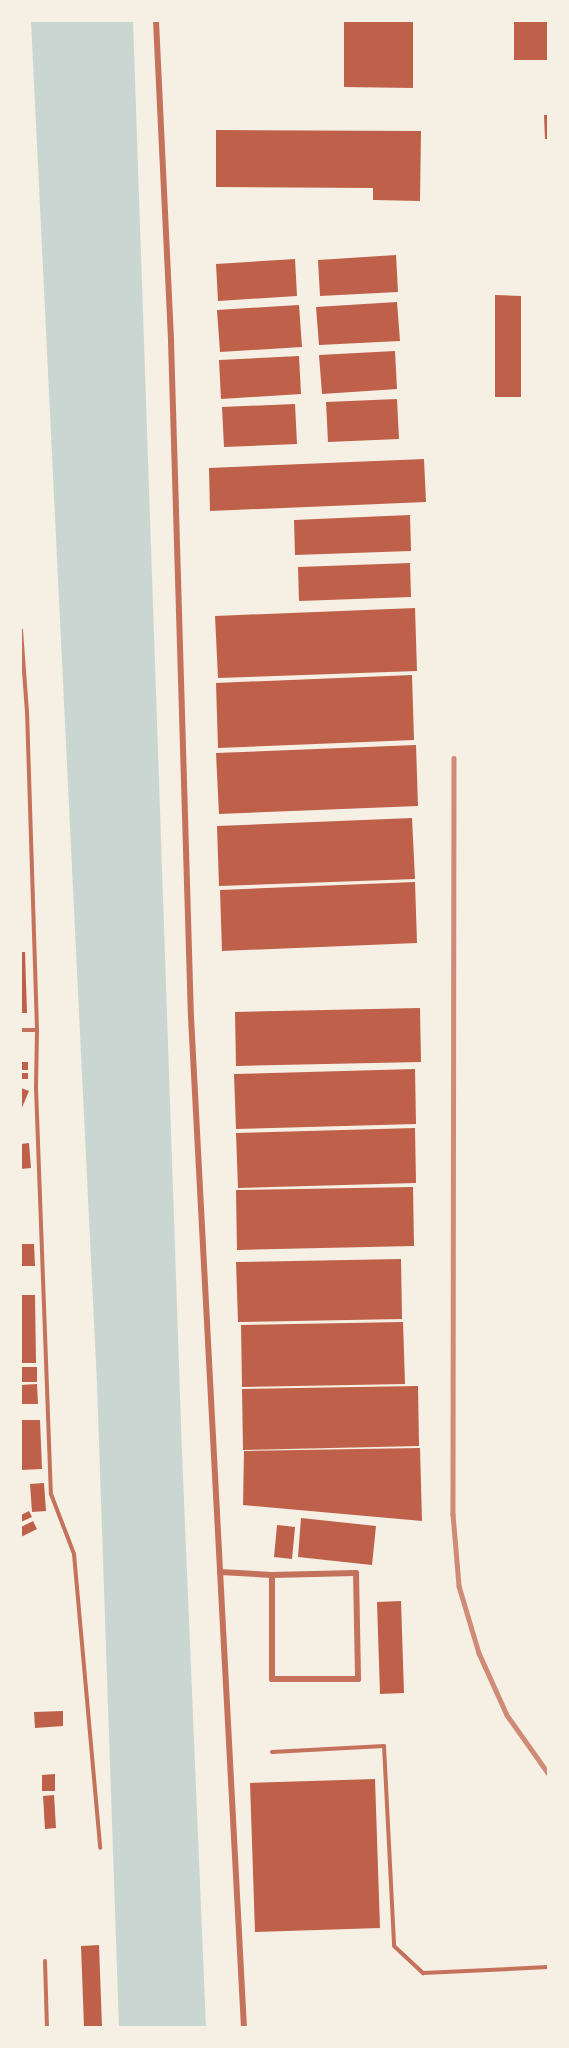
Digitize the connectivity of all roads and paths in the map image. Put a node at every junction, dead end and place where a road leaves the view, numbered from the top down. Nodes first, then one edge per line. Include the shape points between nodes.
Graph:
1 (156, 21) edge
2 (21, 630) edge
3 (21, 1030) edge
4 (37, 1030) junction
5 (220, 1572) junction
6 (272, 1575) junction
7 (272, 1752) dead end
8 (100, 1848) dead end
9 (45, 1961) dead end
10 (548, 1967) edge
11 (47, 2027) edge
12 (244, 2027) edge

1 - 5 street via 171,341 191,1017
2 - 4 lane
3 - 4 lane
4 - 8 lane via 51,1494 74,1554
5 - 6 street
5 - 12 street
6 - 6 street via 272,1679 358,1679 356,1573
7 - 10 lane via 384,1746 393,1946 423,1973
9 - 11 lane

